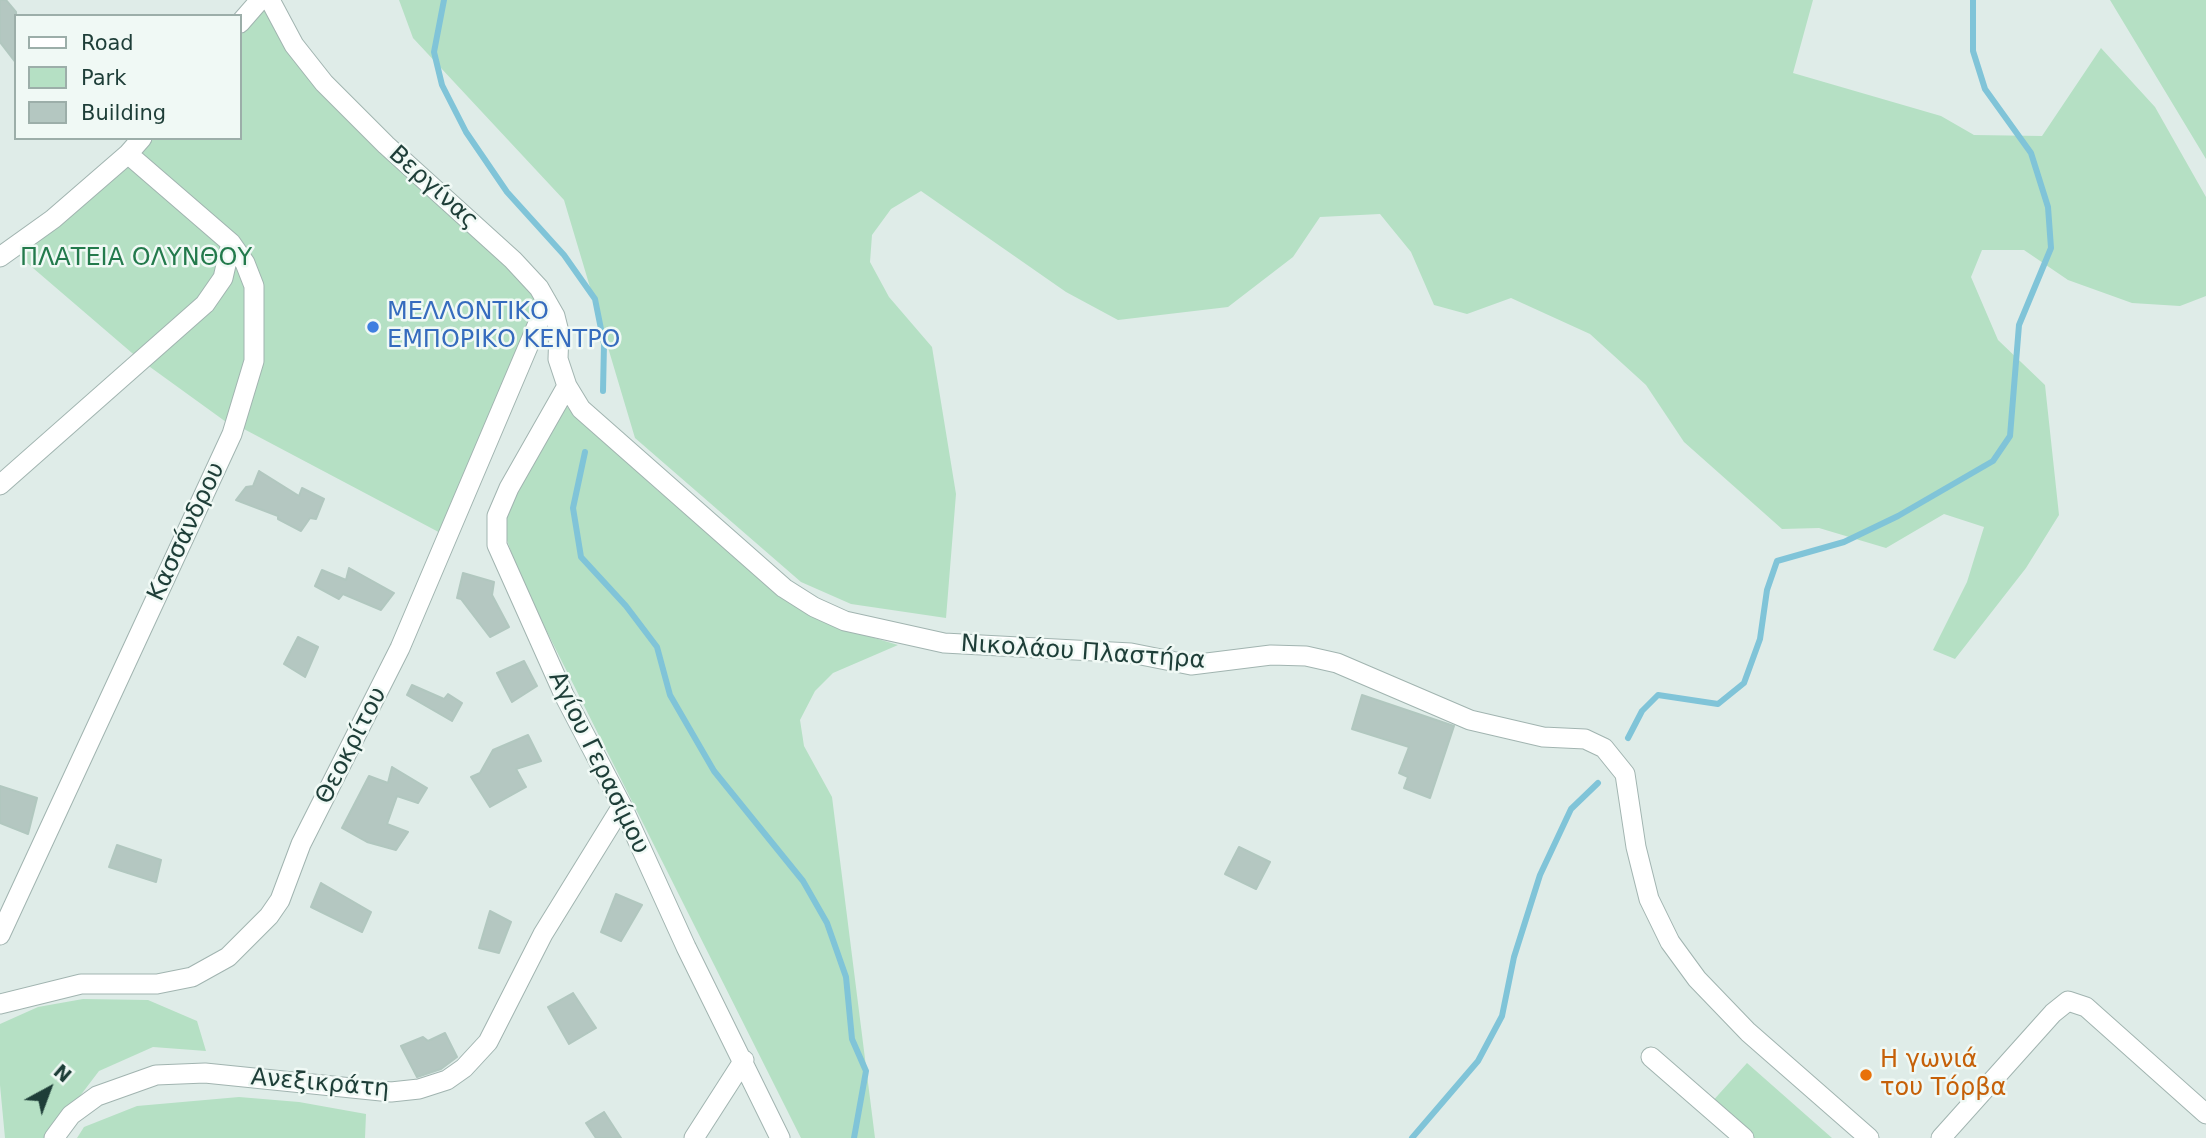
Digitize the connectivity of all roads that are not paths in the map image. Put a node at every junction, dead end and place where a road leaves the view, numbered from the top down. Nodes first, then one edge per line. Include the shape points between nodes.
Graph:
1 (260, 0) edge
2 (270, 0) edge
3 (242, 21) edge
4 (140, 140) edge
5 (128, 154) junction
6 (231, 243) junction
7 (0, 257) edge
8 (547, 302) junction
9 (566, 386) junction
10 (0, 485) edge
11 (622, 806) junction
12 (0, 934) edge
13 (0, 1004) edge
14 (1651, 1057) dead end
15 (744, 1060) junction
16 (2206, 1114) edge
17 (54, 1138) edge
18 (694, 1138) edge
19 (780, 1138) edge
20 (1744, 1138) edge
21 (1869, 1138) edge
22 (1941, 1138) edge

1 - 3 street
2 - 8 street, Βεργίνας via 294,45 324,83 513,260
4 - 5 street
5 - 6 street, Κασσάνδρου
5 - 7 street
6 - 10 street via 222,278 205,304
6 - 12 street, Κασσάνδρου via 254,286 255,351 239,416
8 - 9 street, Βεργίνας via 559,332 558,359
8 - 13 street, Θεοκρίτου via 400,648 269,916 228,957 192,977 157,984 81,984
9 - 11 street, Αγίου Γερασίμου via 509,488 497,516 495,535 564,695
9 - 21 street, Νικολάου Πλαστήρα via 592,420 771,577 814,607 845,621 944,643 1131,653 1191,665 1271,655 1306,656 1337,663 1470,720 1543,737 1585,738 1604,748 1625,774 1649,899 1670,942 1697,979 1748,1032
11 - 15 street, Αγίου Γερασίμου
11 - 17 street, Ανεξικράτη via 543,934 488,1042 447,1080 391,1092 205,1073 156,1075 86,1102
14 - 20 street
15 - 18 street
15 - 19 street, Αγίου Γερασίμου
16 - 22 street via 2086,1007 2068,1001

